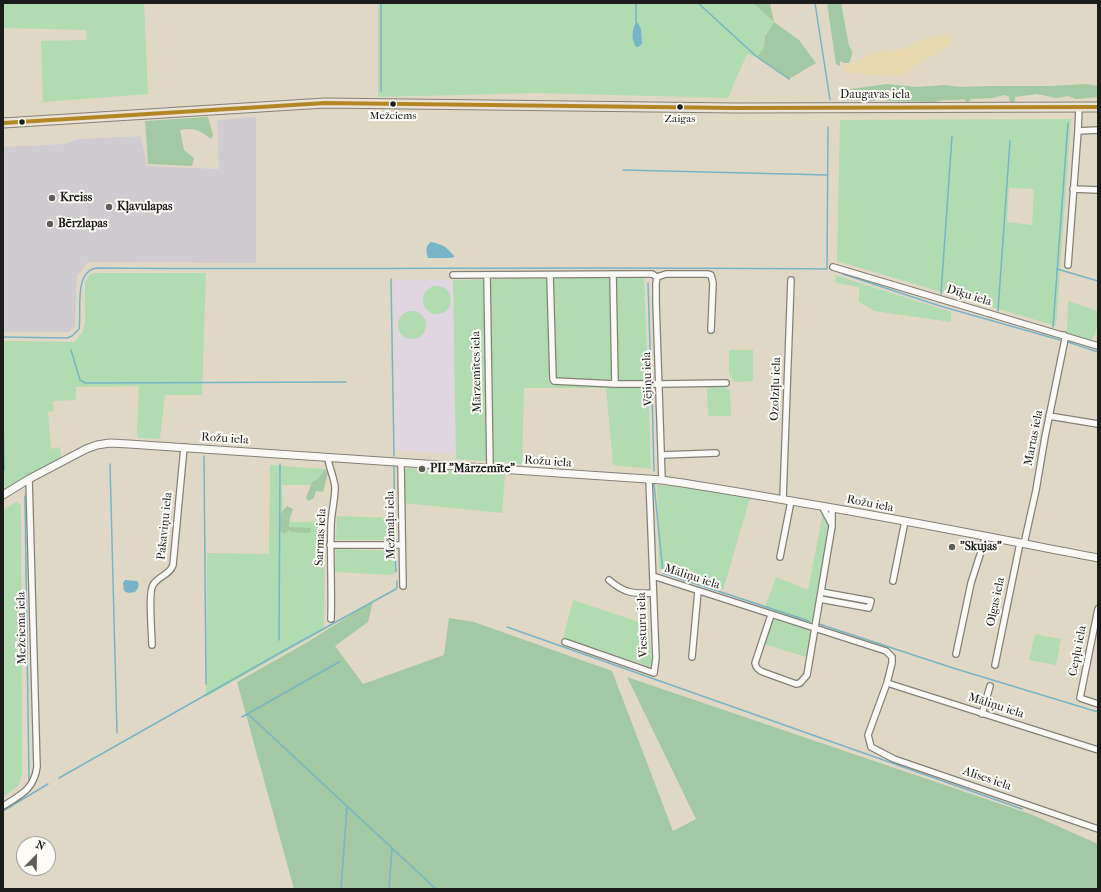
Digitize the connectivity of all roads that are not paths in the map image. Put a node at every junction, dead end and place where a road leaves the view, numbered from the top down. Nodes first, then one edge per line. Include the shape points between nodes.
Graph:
1 (1079, 107) junction
2 (1098, 107) edge
3 (3, 123) edge
4 (1098, 130) edge
5 (1078, 131) junction
6 (1074, 189) junction
7 (1098, 190) edge
8 (1068, 265) dead end
9 (833, 267) dead end
10 (613, 274) junction
11 (453, 275) dead end
12 (487, 275) junction
13 (550, 275) junction
14 (657, 277) junction
15 (791, 280) dead end
16 (711, 330) dead end
17 (1064, 335) junction
18 (1098, 346) edge
19 (726, 383) dead end
20 (615, 384) junction
21 (659, 384) junction
22 (1049, 416) junction
23 (1098, 424) edge
24 (184, 447) junction
25 (716, 453) dead end
26 (662, 455) junction
27 (328, 458) junction
28 (401, 463) junction
29 (490, 469) junction
30 (29, 479) junction
31 (649, 479) junction
32 (662, 480) junction
33 (3, 495) edge
34 (783, 499) junction
35 (791, 501) junction
36 (822, 506) junction
37 (832, 508) junction
38 (905, 522) junction
39 (832, 523) junction
40 (986, 536) junction
41 (1022, 544) junction
42 (330, 545) junction
43 (402, 545) junction
44 (780, 557) dead end
45 (1098, 558) edge
46 (653, 576) junction
47 (609, 580) dead end
48 (893, 582) dead end
49 (403, 586) dead end
50 (698, 591) junction
51 (821, 592) junction
52 (653, 593) junction
53 (820, 599) junction
54 (1098, 609) edge
55 (771, 615) junction
56 (331, 619) dead end
57 (814, 629) junction
58 (565, 642) dead end
59 (152, 645) dead end
60 (956, 654) dead end
61 (692, 657) dead end
62 (995, 665) dead end
63 (887, 683) junction
64 (990, 686) dead end
65 (1098, 704) edge
66 (982, 714) junction
67 (1098, 750) edge
68 (3, 806) edge
69 (1098, 829) edge

1 - 2 main road, Daugavas iela
1 - 3 main road, Daugavas iela via 652,107 325,103
1 - 5 street
4 - 5 street
5 - 6 street
6 - 7 street
6 - 8 street
9 - 17 street, Dīķu iela
10 - 13 street
10 - 14 street via 652,274
10 - 20 street
11 - 12 street
12 - 13 street
12 - 29 street, Mārzemītes iela
13 - 20 street via 552,379
14 - 16 street via 666,274 710,276 713,282
14 - 21 street, Vējiņu iela
15 - 34 street, Ozolzīļu iela
17 - 18 street, Dīķu iela
17 - 22 street, Martas iela
19 - 21 street
20 - 21 street
21 - 26 street, Vējiņu iela
22 - 23 street
22 - 41 street, Martas iela via 1036,490
24 - 27 street, Rožu iela
24 - 30 street, Rožu iela via 110,443 97,445 76,453
24 - 59 street, Pakaviņu iela via 173,565 169,572 156,581 151,590
25 - 26 street
26 - 32 street, Vējiņu iela
27 - 28 street, Rožu iela
27 - 42 street, Sarmas iela via 335,487
28 - 29 street, Rožu iela
28 - 43 street, Mežmaļu iela
29 - 31 street, Rožu iela
30 - 33 street, Rožu iela
30 - 68 street, Mežciema iela via 37,758 35,777 31,786
31 - 32 street, Rožu iela
31 - 46 street, Māliņu iela
32 - 34 street, Rožu iela
34 - 35 street, Rožu iela
35 - 36 street, Rožu iela
35 - 44 street
36 - 37 street, Rožu iela
36 - 39 street
37 - 38 street, Rožu iela
37 - 39 street
38 - 40 street, Rožu iela
38 - 48 street
39 - 51 street
40 - 41 street, Rožu iela
40 - 60 street via 971,583
41 - 45 street, Rožu iela
41 - 62 street, Olgas iela
42 - 43 street
42 - 56 street, Sarmas iela
43 - 49 street, Mežmaļu iela
46 - 50 street, Māliņu iela
46 - 52 street, Viesturu iela
47 - 52 street via 632,593
50 - 55 street, Māliņu iela
50 - 61 street
51 - 53 street
51 - 53 street via 871,601 869,608
52 - 58 street, Viesturu iela via 656,658 654,673
53 - 57 street
54 - 65 street, Cepļu iela via 1080,698
55 - 57 street, Māliņu iela
55 - 57 street via 756,666 758,670 796,684 807,675
57 - 63 street, Māliņu iela via 886,651 892,657
63 - 66 street, Māliņu iela
63 - 69 street, Alises iela via 868,735 871,747 894,759
64 - 66 street
66 - 67 street, Māliņu iela

